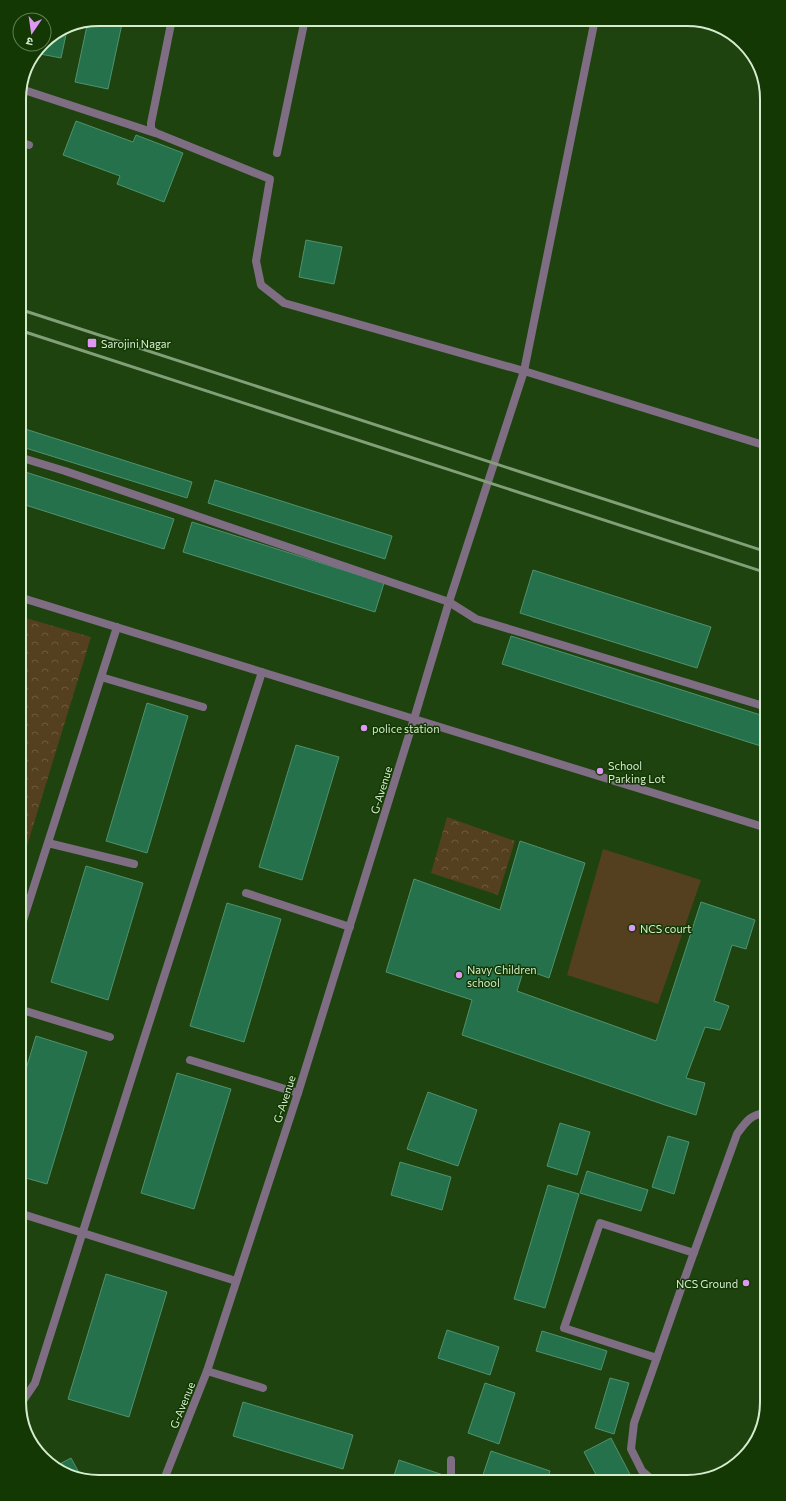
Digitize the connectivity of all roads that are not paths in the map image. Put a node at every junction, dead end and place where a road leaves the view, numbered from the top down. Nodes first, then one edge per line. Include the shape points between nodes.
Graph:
1 (171, 26) edge
2 (304, 26) edge
3 (594, 26) edge
4 (27, 91) edge
5 (156, 133) junction
6 (26, 144) edge
7 (29, 145) dead end
8 (277, 153) dead end
9 (524, 370) junction
10 (760, 444) edge
11 (26, 459) edge
12 (26, 599) edge
13 (449, 602) junction
14 (117, 627) junction
15 (262, 672) junction
16 (101, 677) junction
17 (760, 705) edge
18 (203, 707) dead end
19 (414, 719) junction
20 (760, 826) edge
21 (48, 843) junction
22 (134, 864) dead end
23 (246, 893) dead end
24 (26, 911) edge
25 (350, 927) junction
26 (26, 1011) edge
27 (110, 1037) dead end
28 (190, 1060) dead end
29 (298, 1093) junction
30 (760, 1114) edge
31 (26, 1215) edge
32 (83, 1233) junction
33 (694, 1253) junction
34 (236, 1281) junction
35 (657, 1358) junction
36 (207, 1371) junction
37 (263, 1388) dead end
38 (26, 1396) edge
39 (451, 1460) dead end
40 (166, 1475) edge
41 (451, 1475) edge
42 (647, 1475) edge

1 - 5 street via 151,123 151,129
2 - 8 street
3 - 9 street, G-Avenue
4 - 5 street
5 - 9 street via 270,178 256,261 261,285 284,303
6 - 7 street
9 - 10 street
9 - 13 street, G-Avenue
11 - 13 street
12 - 14 street
13 - 17 street via 476,619
13 - 19 street, G-Avenue
14 - 15 street
14 - 16 street
15 - 19 street
15 - 32 street
16 - 18 street
16 - 21 street
19 - 20 street
19 - 25 street, G-Avenue
21 - 22 street
21 - 24 street
23 - 25 street
25 - 29 street, G-Avenue
26 - 27 street
28 - 29 street
29 - 34 street, G-Avenue
30 - 33 street via 749,1118 737,1134
31 - 32 street
32 - 34 street
32 - 38 street via 35,1383
33 - 35 street
33 - 35 street via 600,1223 564,1328
34 - 36 street, G-Avenue
35 - 42 street via 634,1423 631,1449
36 - 37 street
36 - 40 street, G-Avenue
39 - 41 street

